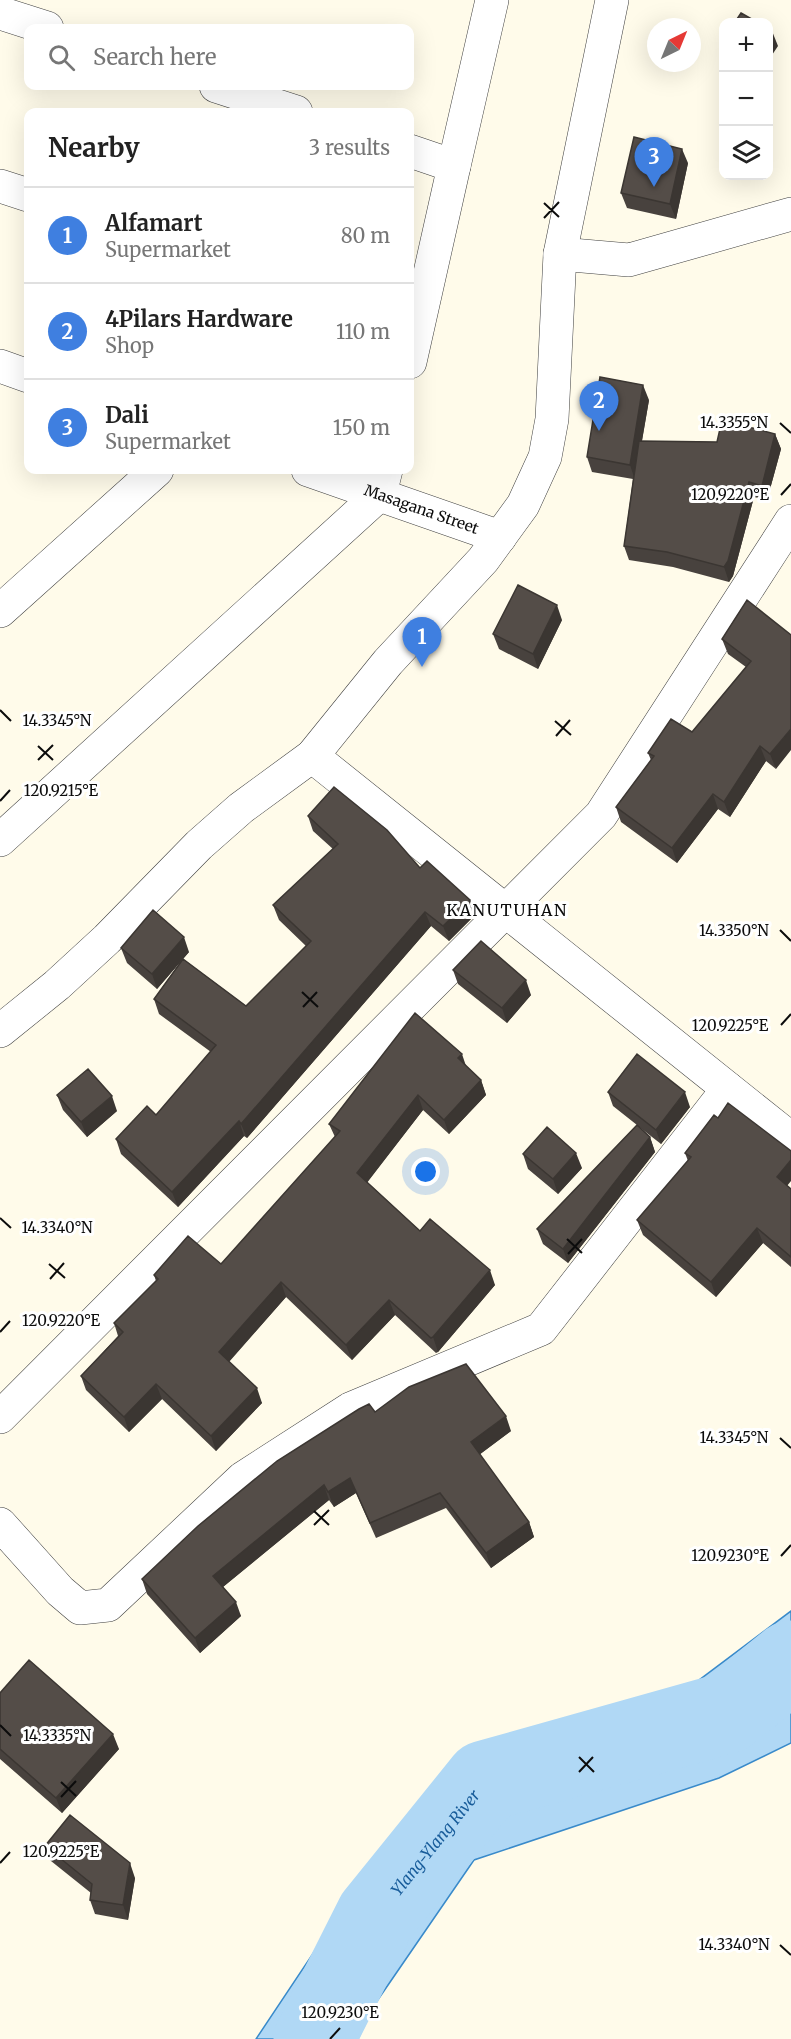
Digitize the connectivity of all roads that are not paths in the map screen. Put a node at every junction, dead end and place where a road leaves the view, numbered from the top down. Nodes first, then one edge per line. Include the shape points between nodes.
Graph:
1 (492, 0) edge
2 (612, 0) edge
3 (0, 13) edge
4 (34, 24) edge
5 (228, 90) edge
6 (284, 108) edge
7 (414, 152) edge
8 (454, 166) junction
9 (0, 186) edge
10 (24, 194) edge
11 (791, 214) edge
12 (560, 254) junction
13 (414, 323) edge
14 (153, 474) edge
15 (333, 474) edge
16 (383, 482) edge
17 (791, 521) edge
18 (500, 537) junction
19 (0, 611) edge
20 (312, 756) junction
21 (0, 840) edge
22 (504, 912) junction
23 (0, 1031) edge
24 (728, 1089) junction
25 (791, 1139) edge
26 (0, 1417) edge
27 (0, 1524) edge

1 - 8 street
2 - 12 street
3 - 4 street
5 - 6 street
7 - 8 street
8 - 13 street
9 - 10 street
11 - 12 street via 629,260
12 - 18 street via 552,419 545,457 524,505
14 - 19 street
15 - 16 street, Masagana Street
16 - 18 street, Masagana Street
16 - 21 street
17 - 22 street via 601,815
18 - 20 street via 387,662
20 - 22 street
20 - 23 street via 241,808 199,845 106,939
22 - 24 street
22 - 26 street
24 - 25 street
24 - 27 street via 541,1329 350,1409 243,1478 108,1605 81,1608 60,1591

